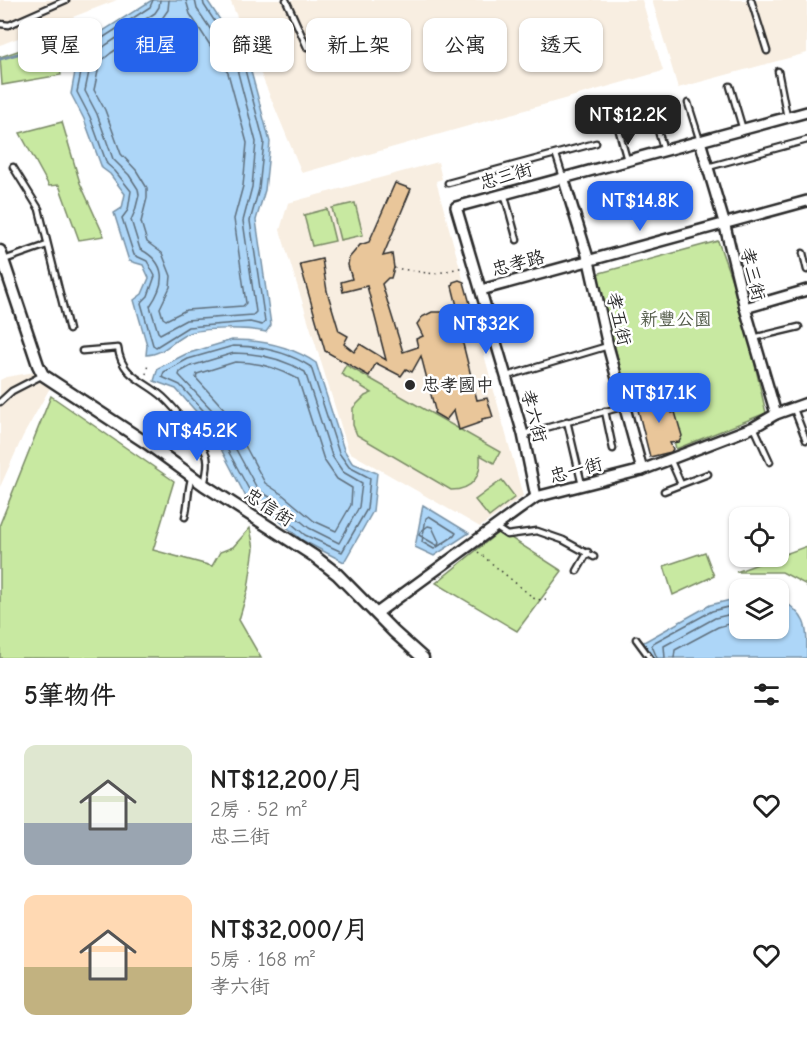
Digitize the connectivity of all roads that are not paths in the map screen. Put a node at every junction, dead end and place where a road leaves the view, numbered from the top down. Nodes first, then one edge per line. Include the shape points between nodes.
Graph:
1 (66, 0) edge
2 (286, 0) edge
3 (751, 0) edge
4 (0, 24) edge
5 (306, 45) edge
6 (767, 51) dead end
7 (778, 71) dead end
8 (730, 86) dead end
9 (688, 103) dead end
10 (652, 110) dead end
11 (807, 112) edge
12 (787, 117) junction
13 (616, 120) dead end
14 (743, 130) junction
15 (807, 140) edge
16 (700, 141) junction
17 (596, 143) dead end
18 (664, 151) junction
19 (556, 154) junction
20 (627, 160) junction
21 (13, 167) dead end
22 (707, 168) junction
23 (563, 177) junction
24 (448, 183) dead end
25 (504, 193) junction
26 (807, 201) edge
27 (456, 207) joint
28 (724, 222) junction
29 (517, 240) dead end
30 (47, 244) junction
31 (803, 253) dead end
32 (2, 255) edge
33 (588, 261) junction
34 (807, 270) edge
35 (481, 290) junction
36 (807, 290) edge
37 (745, 309) junction
38 (799, 327) dead end
39 (69, 330) dead end
40 (753, 338) junction
41 (608, 346) junction
42 (82, 351) dead end
43 (43, 375) junction
44 (506, 376) junction
45 (0, 402) edge
46 (807, 403) edge
47 (625, 406) junction
48 (794, 408) junction
49 (605, 411) junction
50 (776, 414) junction
51 (567, 421) junction
52 (754, 427) junction
53 (523, 434) junction
54 (806, 440) edge
55 (613, 449) dead end
56 (670, 459) junction
57 (771, 462) dead end
58 (642, 470) junction
59 (708, 474) dead end
60 (192, 476) junction
61 (681, 484) junction
62 (204, 485) junction
63 (582, 485) junction
64 (663, 491) dead end
65 (536, 497) junction
66 (185, 517) dead end
67 (494, 527) junction
68 (588, 552) junction
69 (594, 557) dead end
70 (577, 571) dead end
71 (377, 613) junction
72 (636, 639) dead end
73 (417, 656) edge
74 (650, 658) edge

1 - 4 lane via 9,25
2 - 5 lane
3 - 6 lane
7 - 12 lane
8 - 14 lane
9 - 16 lane
10 - 18 lane
11 - 12 street, 忠三街
12 - 14 street, 忠三街
13 - 20 lane
14 - 16 street, 忠三街
15 - 22 lane
16 - 18 street, 忠三街
16 - 22 street, 孝三街
17 - 19 lane
18 - 20 street, 忠三街
19 - 23 lane
19 - 24 lane
20 - 23 street, 忠三街
21 - 30 lane via 39,209
22 - 28 street, 孝三街
23 - 25 street, 忠三街
23 - 33 street, 孝五街
25 - 27 street, 忠三街
25 - 29 lane
26 - 28 street, 忠孝路
27 - 35 street, 孝六街
28 - 33 street, 忠孝路
28 - 37 street, 孝三街
30 - 32 lane
30 - 39 lane
31 - 34 lane
32 - 43 street
33 - 35 street, 忠孝路
33 - 41 street, 孝五街
35 - 44 street, 孝六街
36 - 37 street
37 - 40 street, 孝三街
38 - 40 lane
40 - 50 street, 孝三街
41 - 44 lane
41 - 47 street, 孝五街
42 - 62 lane via 118,348 120,361 131,375 163,397 202,445 208,459
43 - 45 lane
43 - 60 street, 忠信街
44 - 53 street, 孝六街
46 - 48 street, 忠一街
47 - 49 lane
47 - 58 street, 孝五街
48 - 50 street, 忠一街
48 - 54 lane
49 - 51 lane
49 - 55 lane
50 - 52 street, 忠一街
51 - 53 lane
51 - 63 lane
52 - 56 street, 忠一街
52 - 57 lane
53 - 65 street, 孝六街
56 - 58 street, 忠一街
56 - 61 lane
58 - 63 street, 忠一街
59 - 61 lane
60 - 62 street, 忠信街
60 - 66 lane
61 - 64 lane
62 - 71 street, 忠信街 via 314,556
63 - 65 street, 忠一街
65 - 67 street, 忠一街
67 - 68 lane via 507,535 537,531
67 - 71 street, 忠一街
68 - 69 lane
68 - 70 lane
71 - 73 street, 忠信街
72 - 74 lane

